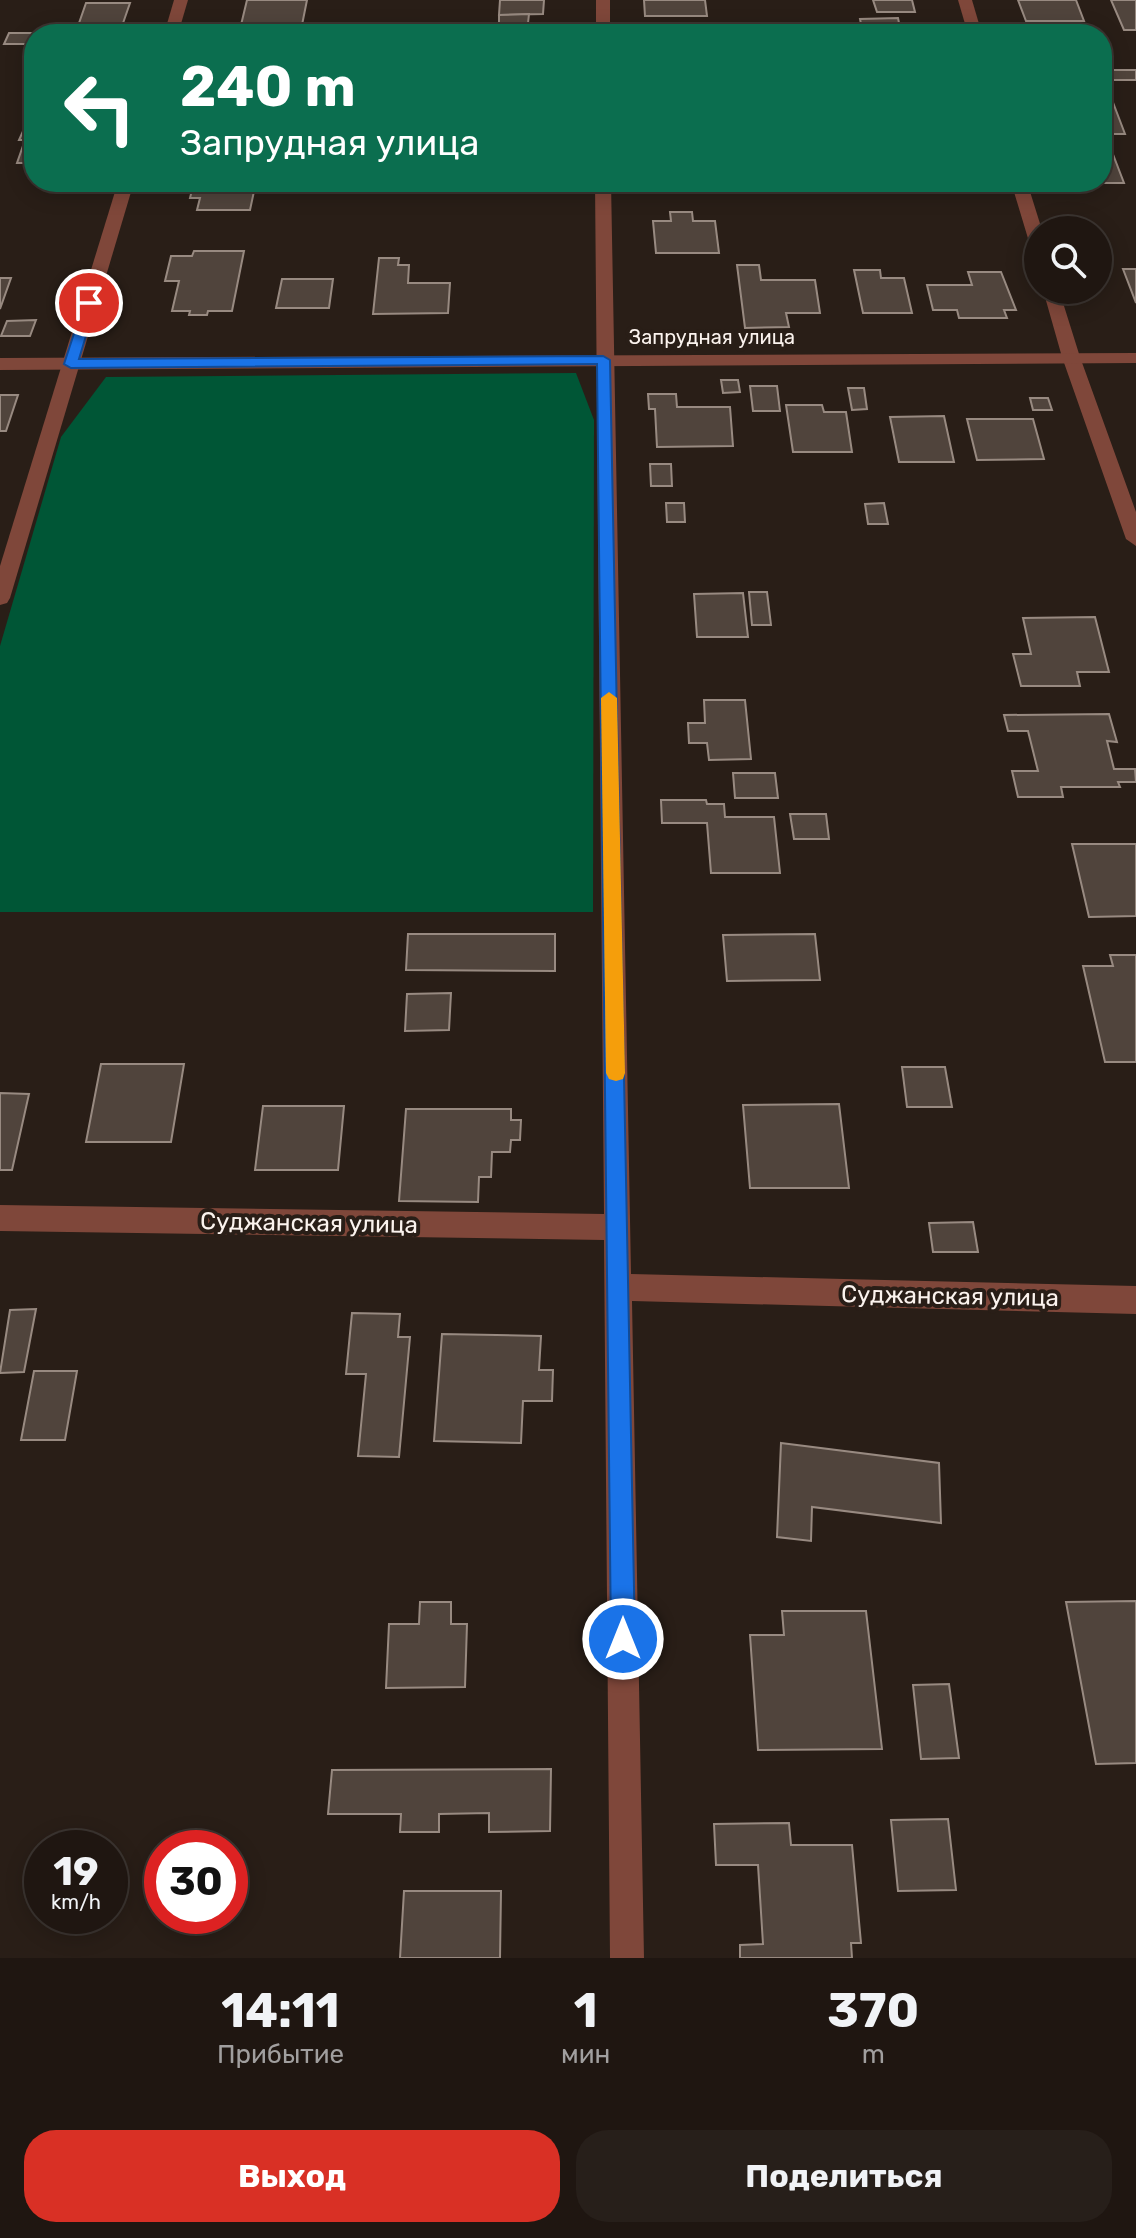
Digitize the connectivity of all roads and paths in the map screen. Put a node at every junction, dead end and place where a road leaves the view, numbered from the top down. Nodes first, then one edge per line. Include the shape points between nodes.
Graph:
1 (181, 0) edge
2 (603, 0) edge
3 (965, 0) edge
4 (174, 24) edge
5 (603, 24) edge
6 (972, 24) edge
7 (123, 192) edge
8 (603, 192) edge
9 (1022, 192) edge
10 (1029, 216) edge
11 (1055, 304) edge
12 (1071, 357) junction
13 (1136, 358) edge
14 (603, 360) junction
15 (0, 364) edge
16 (71, 364) junction
17 (1136, 539) edge
18 (0, 598) edge
19 (0, 1218) edge
20 (618, 1227) junction
21 (619, 1287) junction
22 (1136, 1300) edge
23 (627, 1958) edge

1 - 4 street
2 - 5 street
3 - 6 street
7 - 16 street
8 - 14 street
9 - 10 street
11 - 12 street
12 - 13 street, Запрудная улица
12 - 14 street, Запрудная улица
12 - 17 street
14 - 16 street, Запрудная улица
14 - 20 street
15 - 16 street, Запрудная улица
16 - 18 street
19 - 20 street, Суджанская улица
20 - 21 street
21 - 22 street, Суджанская улица
21 - 23 street

